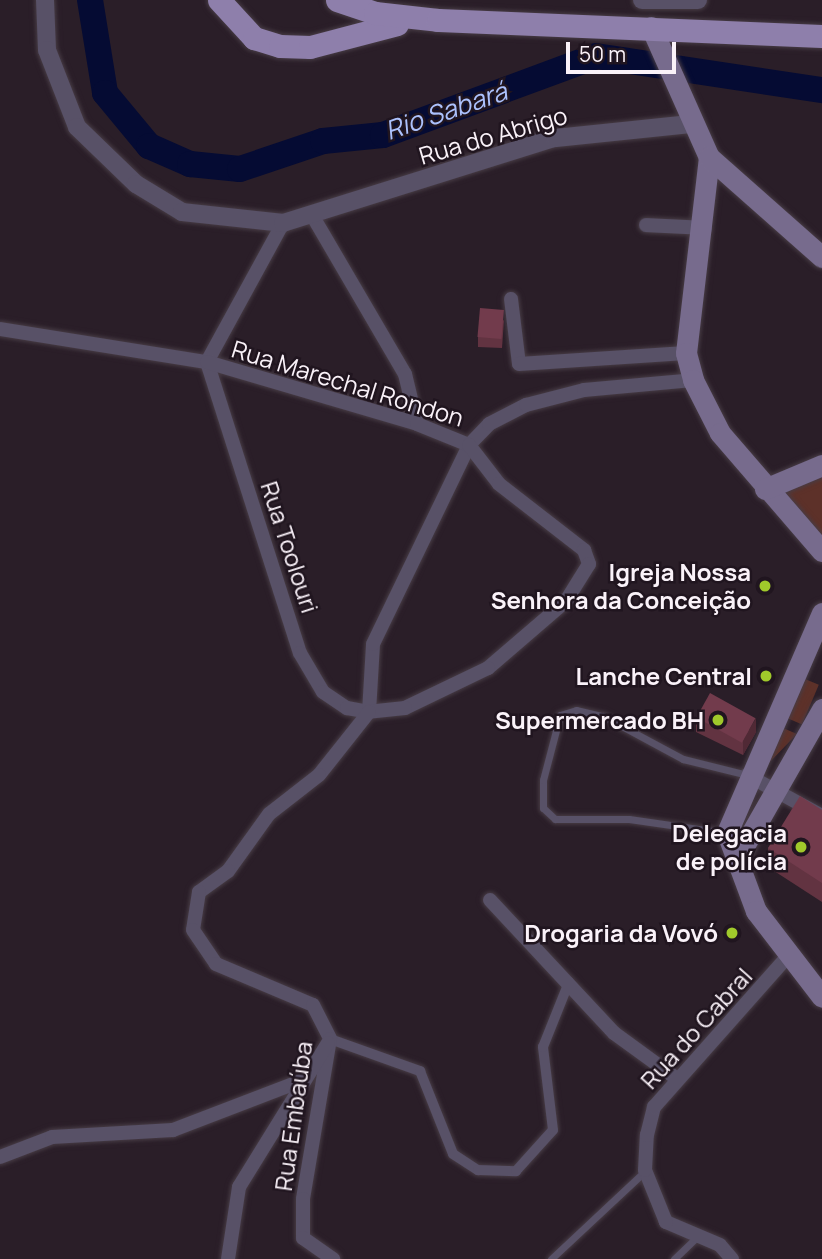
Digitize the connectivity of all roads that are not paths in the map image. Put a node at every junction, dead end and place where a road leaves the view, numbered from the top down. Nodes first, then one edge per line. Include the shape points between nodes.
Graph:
1 (46, 0) edge
2 (219, 0) edge
3 (337, 0) edge
4 (642, 0) edge
5 (698, 0) edge
6 (669, 2) edge
7 (438, 20) junction
8 (654, 36) junction
9 (822, 36) edge
10 (336, 37) junction
11 (687, 114) junction
12 (709, 157) junction
13 (742, 184) junction
14 (706, 199) junction
15 (312, 215) junction
16 (283, 223) junction
17 (646, 225) dead end
18 (705, 228) junction
19 (822, 257) edge
20 (512, 299) dead end
21 (0, 329) edge
22 (686, 353) junction
23 (207, 362) junction
24 (692, 380) junction
25 (417, 424) junction
26 (470, 445) junction
27 (822, 465) edge
28 (765, 489) junction
29 (822, 551) edge
30 (822, 613) edge
31 (814, 655) edge
32 (822, 709) edge
33 (369, 712) junction
34 (747, 775) junction
35 (773, 787) junction
36 (822, 816) edge
37 (727, 833) junction
38 (736, 860) junction
39 (490, 900) dead end
40 (789, 955) junction
41 (569, 982) junction
42 (822, 997) edge
43 (330, 1039) junction
44 (677, 1079) junction
45 (303, 1080) junction
46 (0, 1157) edge
47 (645, 1170) junction
48 (696, 1238) junction
49 (228, 1259) edge
50 (333, 1259) edge
51 (551, 1259) edge
52 (674, 1259) edge
53 (732, 1259) edge

1 - 16 street via 47,50 77,127 126,174 182,212
2 - 10 main road via 254,38 280,46 310,47
3 - 7 main road via 374,13
3 - 10 main road
4 - 6 street
5 - 6 street
7 - 8 main road
7 - 10 main road
8 - 9 main road
8 - 11 main road
11 - 12 main road
11 - 15 street, Rua do Abrigo via 555,138
12 - 13 main road
12 - 14 main road
13 - 14 main road
13 - 19 main road
14 - 18 main road
15 - 16 street, Rua do Abrigo
15 - 25 street via 405,374
16 - 23 street
17 - 18 street
18 - 22 main road
20 - 22 street via 519,365
21 - 23 street, Rua Marechal Rondon
22 - 24 main road
23 - 25 street, Rua Marechal Rondon
23 - 33 street, Rua Toolouri via 300,653 323,692 347,708
24 - 26 street via 584,390 526,405 489,424
24 - 28 main road via 720,433
25 - 26 street, Rua Marechal Rondon
26 - 33 street via 373,644
26 - 33 street, Rua Marechal Rondon via 499,484 584,551 585,578 566,601 488,668 405,708
27 - 28 main road
28 - 29 main road via 815,536
30 - 31 main road
31 - 34 main road
32 - 35 main road
33 - 43 street, Rua Embaúba via 319,775 269,814 228,871 199,892 193,930 216,964 313,1005
34 - 35 street
34 - 37 main road
34 - 37 lane via 683,759 603,716 576,710 560,715 543,780 543,808 555,819 629,819
35 - 36 street
35 - 38 main road
37 - 38 main road
38 - 40 main road via 756,911
39 - 41 street
40 - 42 main road
40 - 44 street, Rua do Cabral
41 - 43 street via 543,1047 553,1130 516,1171 478,1170 453,1154 420,1071
41 - 44 street via 614,1033
43 - 45 street
43 - 50 street, Rua Embaúba via 303,1199 303,1238
44 - 47 street, Rua do Cabral via 654,1107
45 - 46 street via 173,1130 52,1137
45 - 49 street via 239,1187
47 - 48 street via 666,1222
47 - 51 lane
48 - 52 lane
48 - 53 street via 720,1245

